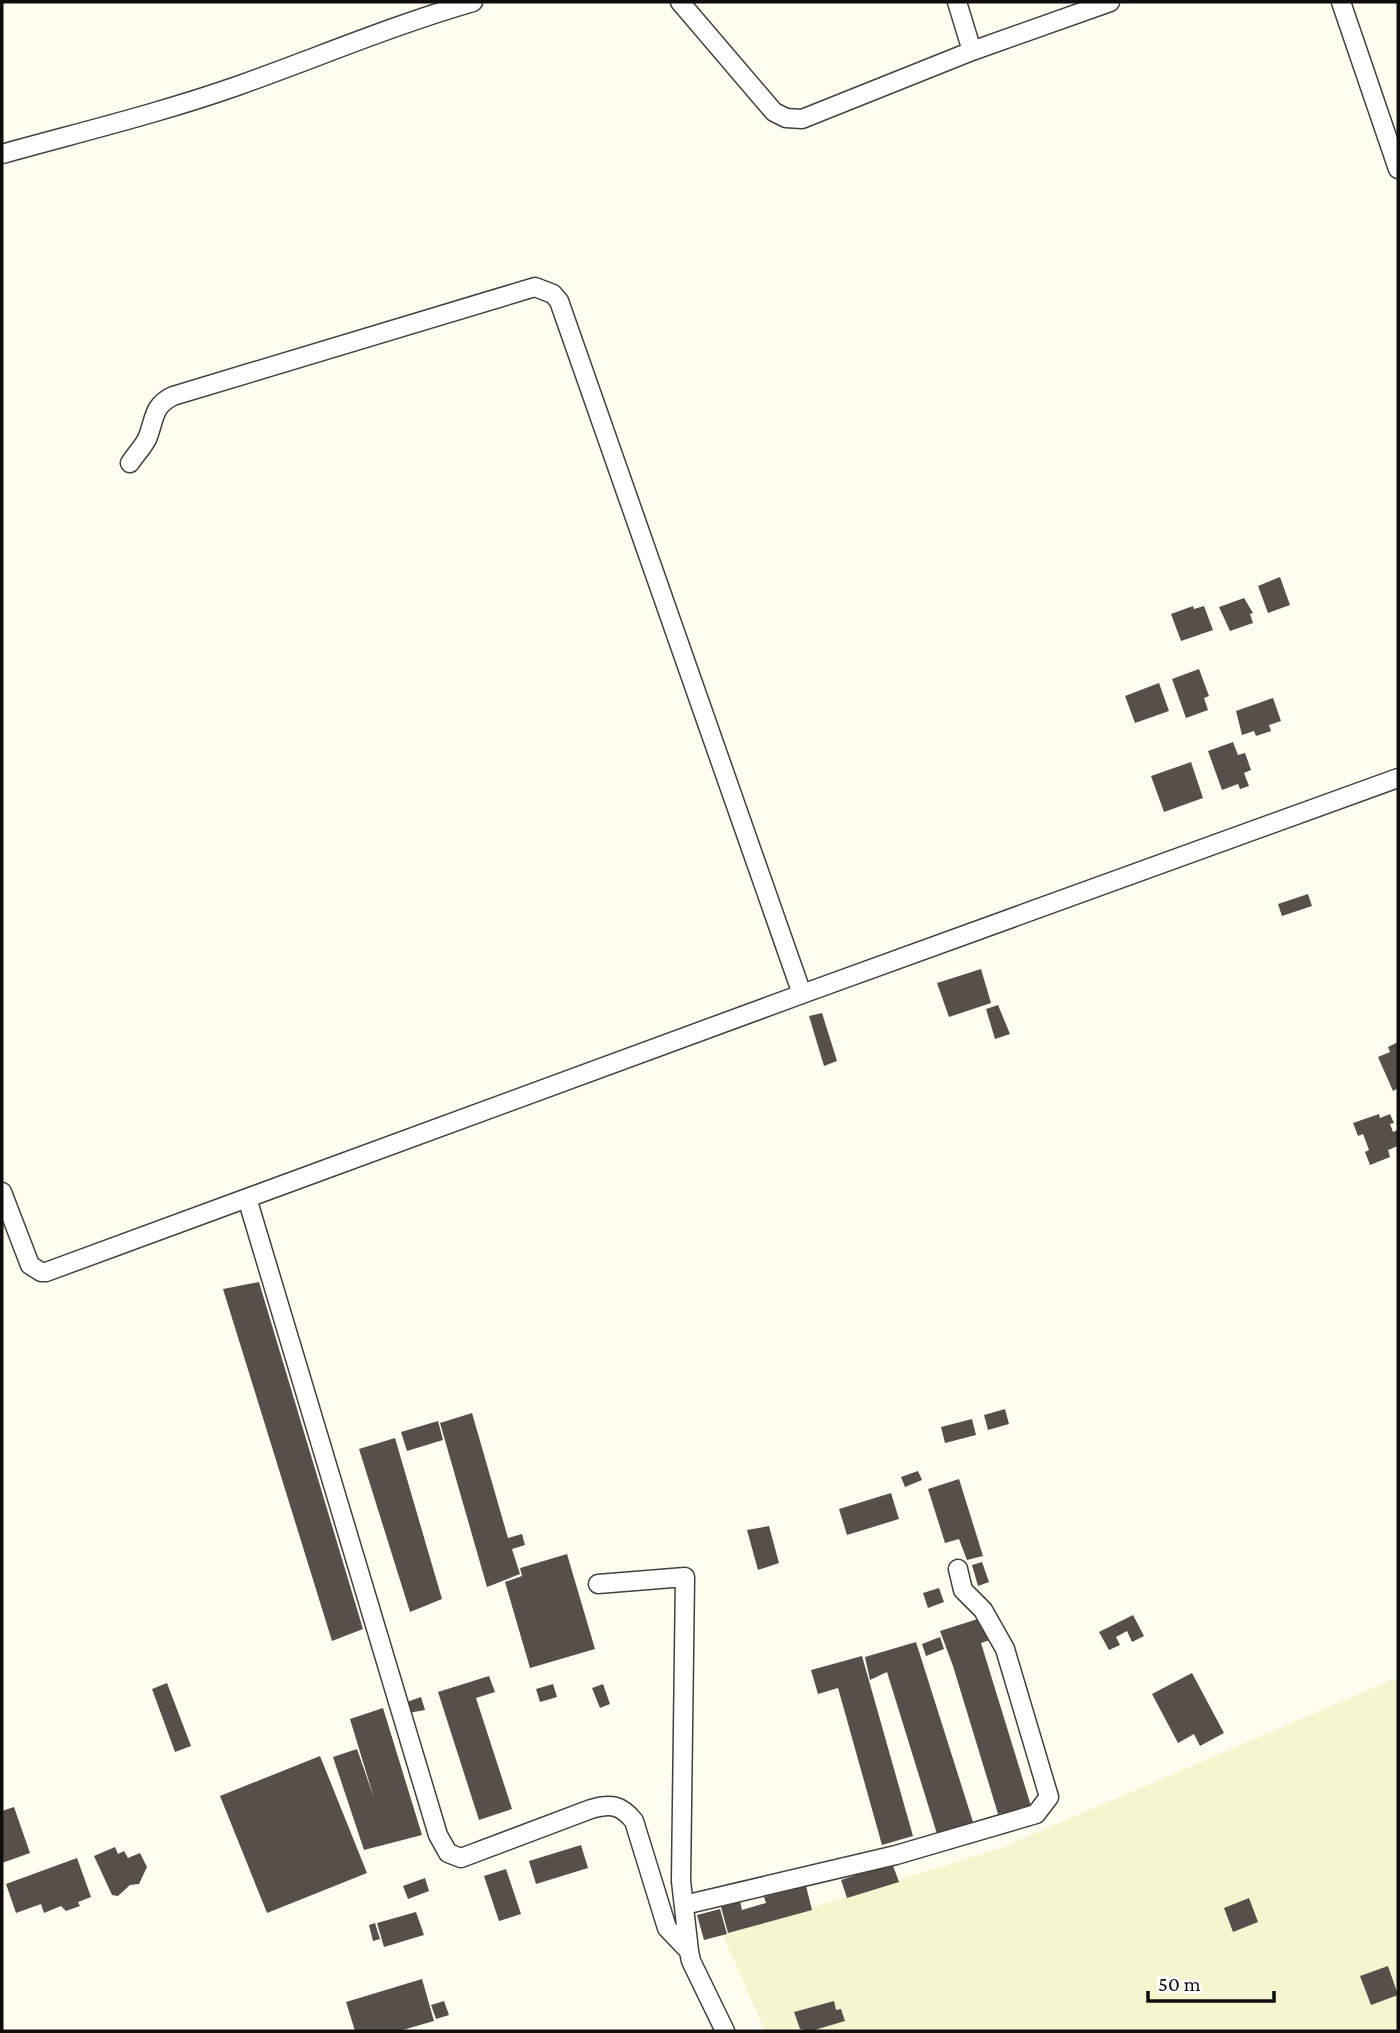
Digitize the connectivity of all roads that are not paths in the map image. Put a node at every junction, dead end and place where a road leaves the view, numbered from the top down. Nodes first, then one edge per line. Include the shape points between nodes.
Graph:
1 (473, 2) edge
2 (680, 2) edge
3 (957, 2) edge
4 (1110, 2) edge
5 (1341, 2) edge
6 (972, 51) junction
7 (2, 154) edge
8 (1398, 169) edge
9 (130, 463) dead end
10 (1398, 778) edge
11 (802, 993) junction
12 (2, 1192) edge
13 (247, 1198) junction
14 (958, 1569) dead end
15 (598, 1584) dead end
16 (684, 1905) junction
17 (689, 1951) junction
18 (725, 2031) edge

1 - 7 street via 169,108
2 - 6 street via 774,112 786,118 802,119
3 - 6 street
4 - 6 street
5 - 8 street
9 - 11 street via 146,441 154,415 163,401 173,396 535,287 553,293
10 - 11 street
11 - 13 street
12 - 13 street via 30,1265 41,1272
13 - 17 street via 438,1835 448,1853 461,1858 608,1804 624,1809 634,1821 667,1928
14 - 16 street via 963,1590 983,1610 1009,1661 1049,1797 1036,1814 896,1854
15 - 16 street via 685,1577
16 - 17 street
17 - 18 street

